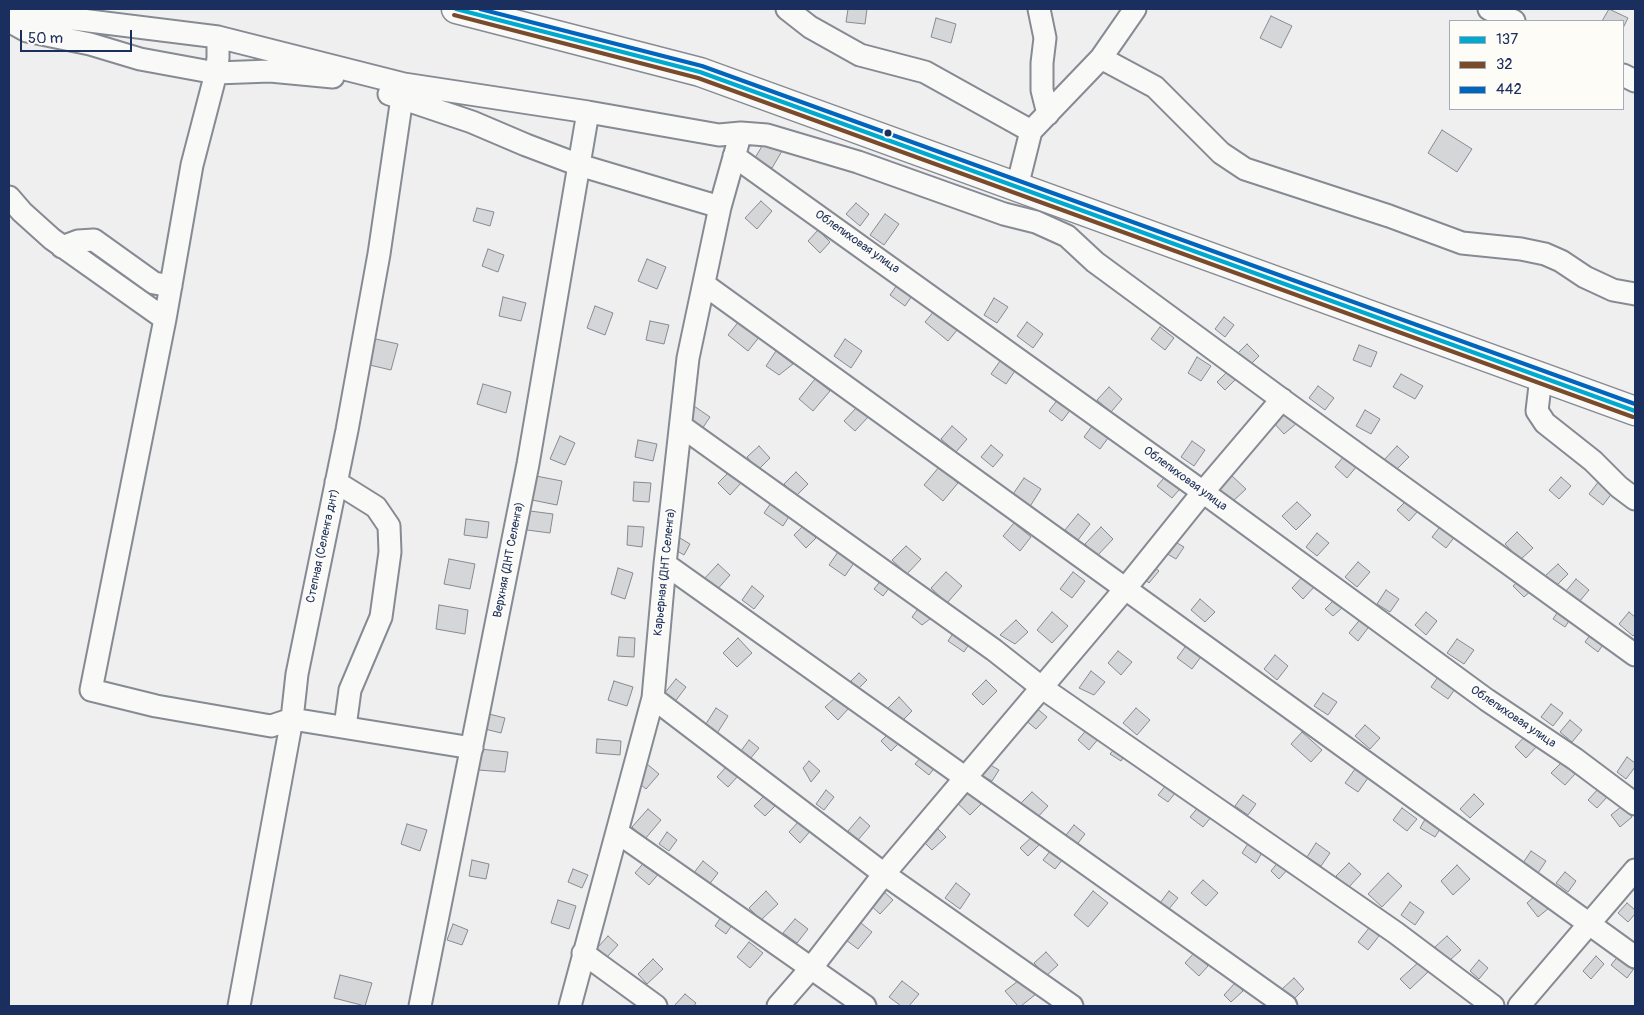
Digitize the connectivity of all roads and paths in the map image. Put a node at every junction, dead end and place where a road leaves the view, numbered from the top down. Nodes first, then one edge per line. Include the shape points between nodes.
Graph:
1 (456, 9) edge
2 (787, 9) edge
3 (1039, 9) edge
4 (1135, 9) edge
5 (1490, 9) edge
6 (9, 11) edge
7 (1512, 20) edge
8 (9, 21) edge
9 (218, 37) junction
10 (1101, 58) junction
11 (216, 73) junction
12 (402, 91) junction
13 (588, 112) junction
14 (1048, 114) junction
15 (1031, 131) junction
16 (741, 133) junction
17 (734, 156) junction
18 (579, 165) junction
19 (1012, 185) junction
20 (9, 197) edge
21 (980, 205) junction
22 (720, 207) junction
23 (62, 247) junction
24 (705, 285) junction
25 (171, 286) junction
26 (1635, 294) edge
27 (165, 319) junction
28 (1541, 377) junction
29 (1282, 399) junction
30 (1635, 411) edge
31 (681, 426) junction
32 (336, 482) junction
33 (1203, 492) junction
34 (1635, 499) edge
35 (665, 564) junction
36 (1125, 588) junction
37 (1635, 655) edge
38 (1041, 688) junction
39 (653, 698) junction
40 (292, 718) junction
41 (345, 727) junction
42 (472, 748) junction
43 (965, 778) junction
44 (1635, 804) edge
45 (617, 832) junction
46 (1635, 870) edge
47 (884, 874) junction
48 (1590, 923) junction
49 (583, 953) junction
50 (1635, 957) edge
51 (812, 967) junction
52 (239, 1006) edge
53 (420, 1006) edge
54 (570, 1006) edge
55 (656, 1006) edge
56 (778, 1006) edge
57 (865, 1006) edge
58 (1072, 1006) edge
59 (1286, 1006) edge
60 (1494, 1006) edge
61 (1519, 1006) edge

1 - 19 main road via 700,72
2 - 15 street via 810,27 860,55 925,72
3 - 14 street via 1045,38 1042,90
4 - 10 street
5 - 7 street
6 - 9 street
8 - 11 street via 27,31 90,44 140,59
9 - 11 street
9 - 12 street
10 - 14 street
10 - 26 street via 1155,87 1221,153 1245,169 1462,243 1545,254 1613,290
11 - 12 street via 270,71 329,76
11 - 25 street via 192,165
12 - 13 street
12 - 18 street
12 - 32 street, Степная (Селенга днт) via 379,254
13 - 16 street via 718,135
13 - 18 street, Верхняя (ДНТ Селенга)
14 - 15 street
15 - 19 street
16 - 17 street, Карьерная (ДНТ Селенга)
16 - 21 street via 767,135 802,145
17 - 22 street, Карьерная (ДНТ Селенга)
17 - 33 street, Облепиховая улица
18 - 22 street
18 - 42 street, Верхняя (ДНТ Селенга) via 528,464
19 - 21 street
19 - 28 main road
20 - 23 street
21 - 29 street via 1036,222 1066,236 1095,262
22 - 24 street, Карьерная (ДНТ Селенга)
23 - 25 street via 78,240 94,240 154,283
23 - 27 street
24 - 31 street, Карьерная (ДНТ Селенга) via 688,358
24 - 36 street
25 - 27 street
27 - 40 street via 90,690 156,706 271,726
28 - 30 main road
28 - 34 street via 1537,411 1545,423
29 - 33 street
29 - 37 street
31 - 35 street, Карьерная (ДНТ Селенга)
31 - 38 street via 994,650
32 - 40 street, Степная (Селенга днт) via 297,674
32 - 41 street via 376,507 389,526 390,534 381,618 350,690
33 - 36 street
33 - 44 street, Облепиховая улица
35 - 39 street, Карьерная (ДНТ Селенга)
35 - 43 street
36 - 38 street
36 - 48 street
38 - 43 street
38 - 60 street via 1396,933
39 - 45 street, Карьерная (ДНТ Селенга)
39 - 47 street
40 - 41 street
40 - 52 street, Степная (Селенга днт)
41 - 42 street
42 - 53 street, Верхняя (ДНТ Селенга)
43 - 47 street
43 - 59 street
45 - 49 street, Карьерная (ДНТ Селенга)
45 - 51 street
46 - 48 street
47 - 51 street
47 - 58 street
48 - 50 street
48 - 61 street
49 - 54 street, Карьерная (ДНТ Селенга)
49 - 55 street
51 - 56 street
51 - 57 street

